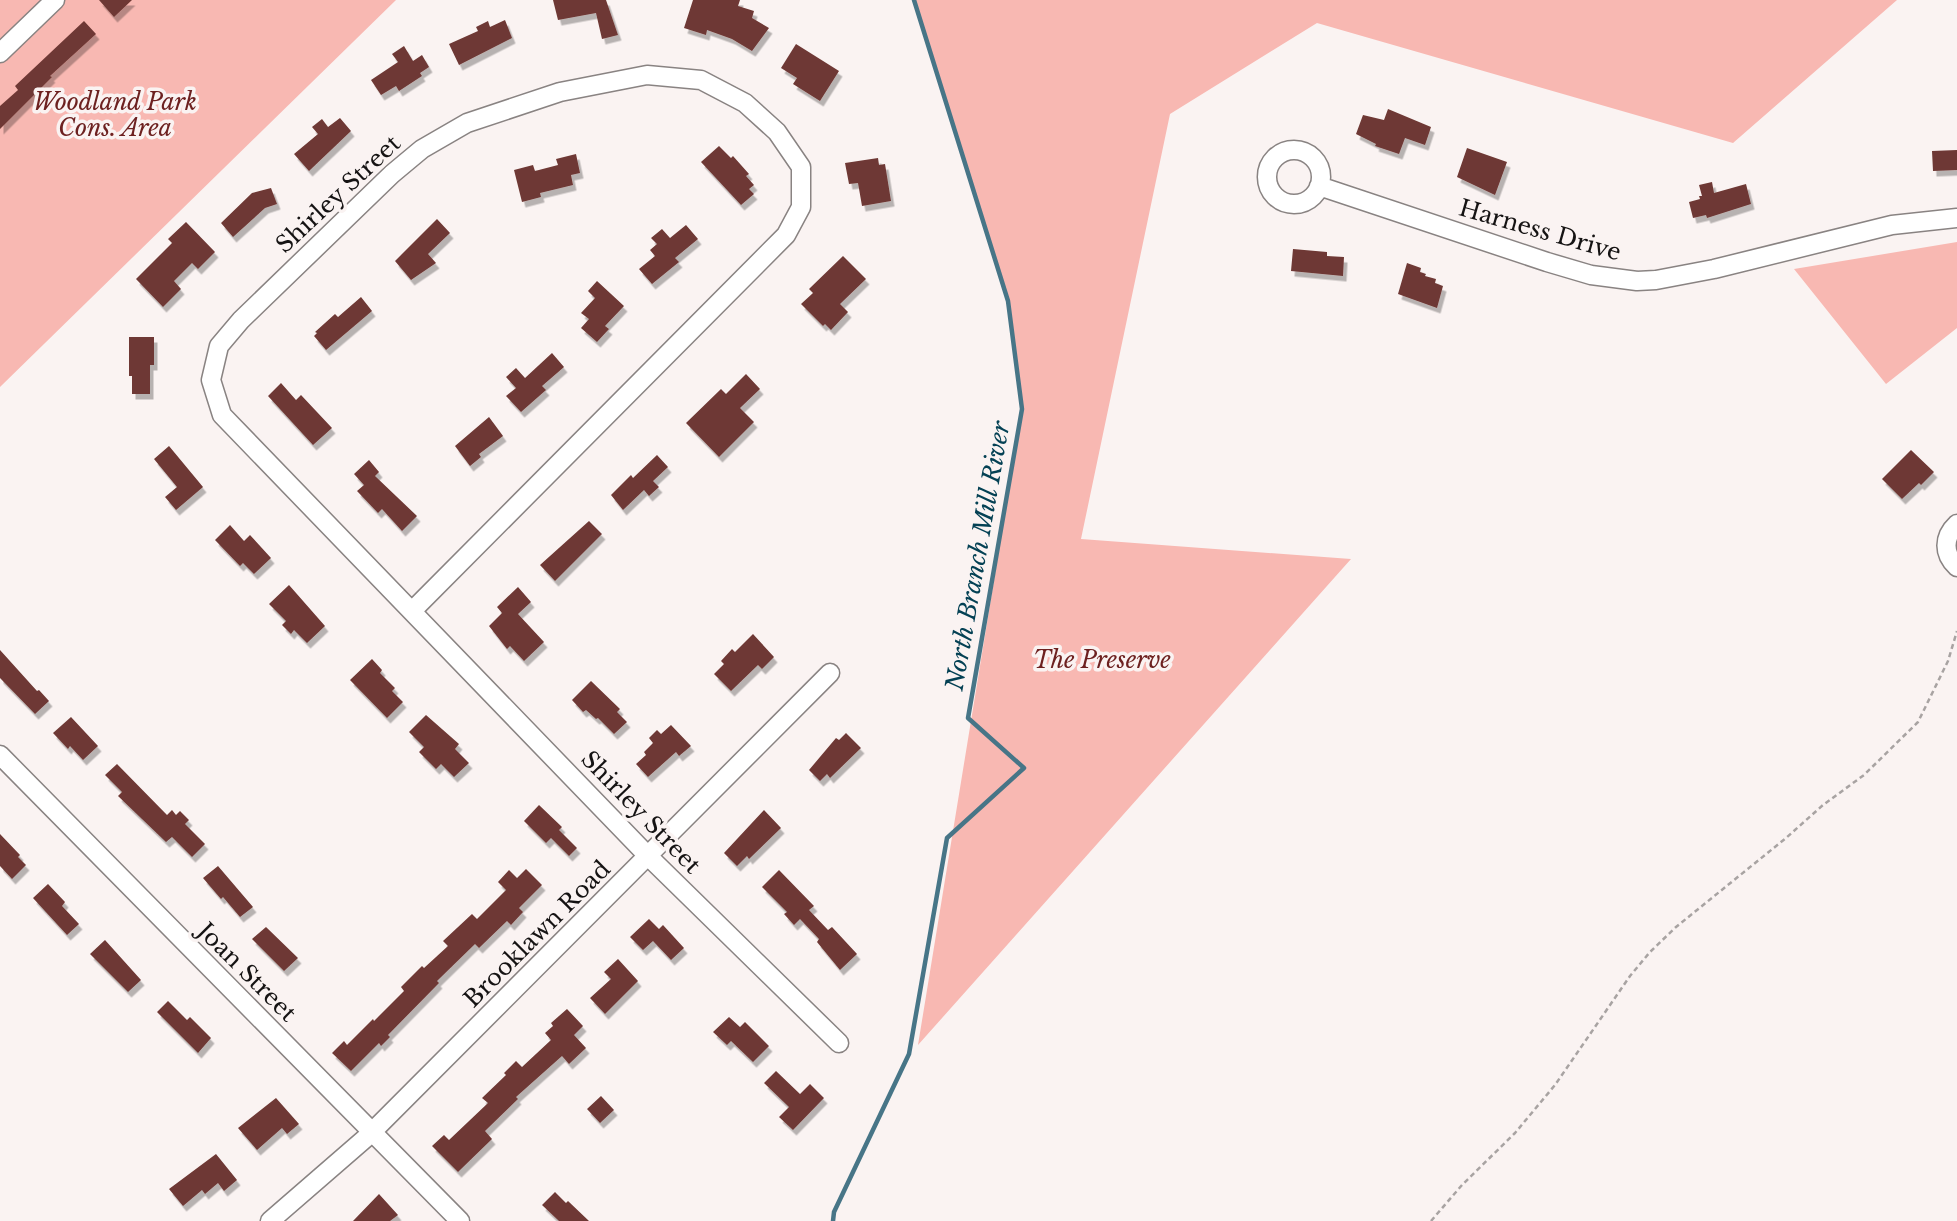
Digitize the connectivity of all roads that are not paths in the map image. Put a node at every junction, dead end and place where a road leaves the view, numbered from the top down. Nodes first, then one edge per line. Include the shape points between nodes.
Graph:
1 (55, 0) edge
2 (0, 53) edge
3 (1319, 186) dead end
4 (1957, 218) edge
5 (1957, 524) edge
6 (1957, 567) edge
7 (412, 611) junction
8 (830, 673) dead end
9 (0, 755) edge
10 (649, 857) junction
11 (839, 1043) dead end
12 (372, 1132) junction
13 (270, 1221) edge
14 (460, 1221) edge

1 - 2 street
3 - 4 street, Harness Drive via 1580,272 1637,281 1714,269 1892,225
5 - 6 street via 1946,545
7 - 7 street, Shirley Street via 222,415 211,380 219,346 392,174 422,149 467,123 560,92 647,75 701,79 745,103 777,132 801,167 801,207 786,235
7 - 10 street, Shirley Street
8 - 10 street, Brooklawn Road
9 - 12 street, Joan Street
10 - 11 street, Shirley Street
10 - 12 street, Brooklawn Road
12 - 13 street, Brooklawn Road
12 - 14 street, Joan Street

